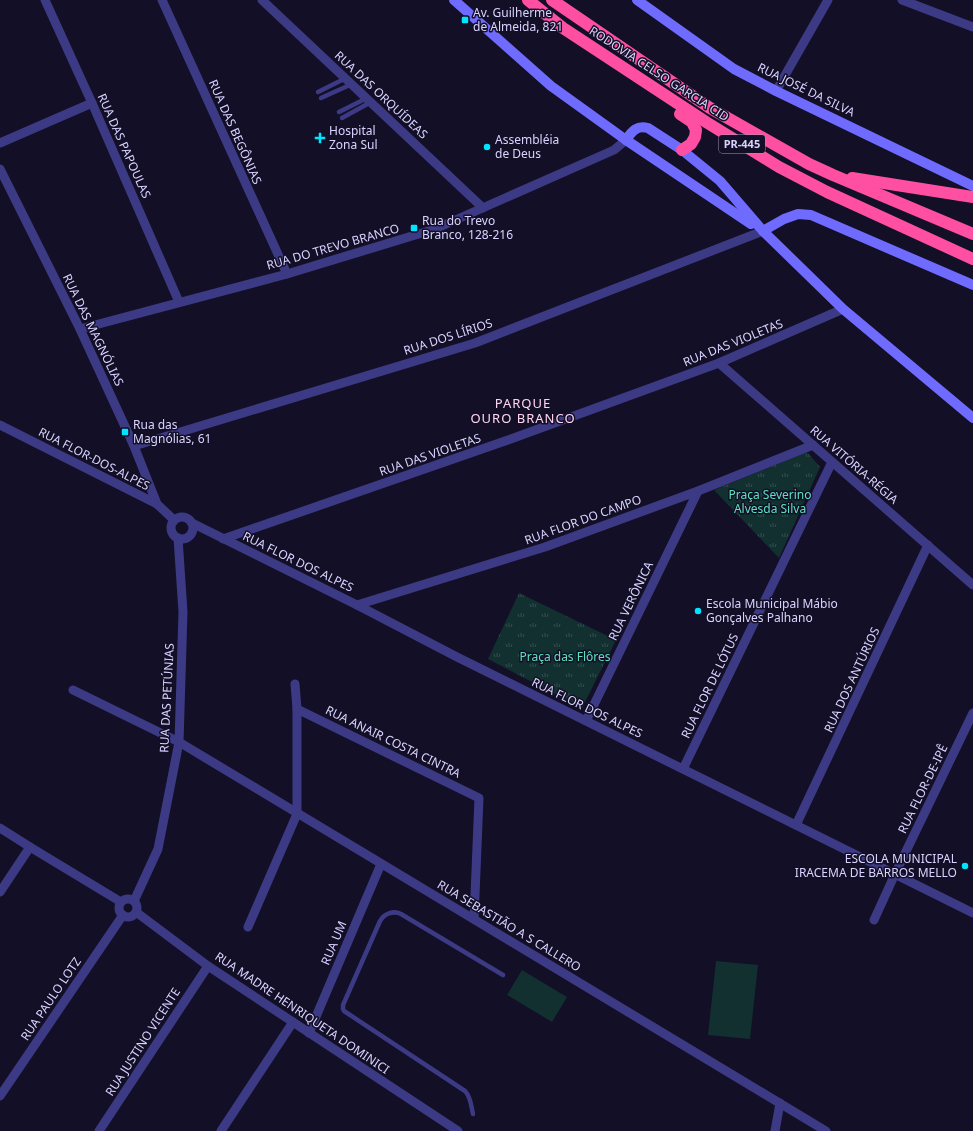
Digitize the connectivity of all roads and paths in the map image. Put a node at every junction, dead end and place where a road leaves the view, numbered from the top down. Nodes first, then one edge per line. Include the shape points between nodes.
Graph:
1 (44, 0) edge
2 (162, 0) edge
3 (262, 0) edge
4 (454, 0) edge
5 (528, 0) edge
6 (552, 0) edge
7 (637, 0) edge
8 (828, 0) edge
9 (902, 0) edge
10 (973, 27) edge
11 (564, 28) junction
12 (349, 81) junction
13 (776, 91) junction
14 (318, 92) dead end
15 (321, 98) dead end
16 (369, 100) junction
17 (92, 103) junction
18 (340, 112) dead end
19 (342, 118) dead end
20 (626, 140) junction
21 (0, 143) edge
22 (682, 150) junction
23 (0, 169) edge
24 (833, 175) junction
25 (973, 186) edge
26 (973, 197) edge
27 (484, 208) junction
28 (763, 231) junction
29 (973, 234) edge
30 (973, 259) edge
31 (287, 274) junction
32 (973, 285) edge
33 (179, 302) junction
34 (843, 309) junction
35 (80, 329) junction
36 (719, 363) junction
37 (973, 418) edge
38 (1, 424) edge
39 (813, 445) junction
40 (134, 446) junction
41 (832, 462) junction
42 (698, 491) junction
43 (156, 504) junction
44 (174, 520) junction
45 (192, 523) junction
46 (178, 538) junction
47 (222, 539) junction
48 (928, 546) junction
49 (973, 585) edge
50 (357, 605) junction
51 (295, 684) dead end
52 (72, 690) dead end
53 (297, 709) junction
54 (973, 713) edge
55 (586, 721) junction
56 (179, 742) junction
57 (683, 769) junction
58 (297, 814) junction
59 (796, 825) junction
60 (0, 828) edge
61 (30, 847) junction
62 (381, 864) junction
63 (895, 874) junction
64 (0, 892) edge
65 (134, 901) junction
66 (121, 902) junction
67 (136, 912) junction
68 (973, 913) edge
69 (123, 915) junction
70 (474, 919) junction
71 (874, 920) dead end
72 (248, 927) dead end
73 (208, 966) junction
74 (504, 975) dead end
75 (293, 1022) junction
76 (309, 1032) junction
77 (0, 1096) edge
78 (780, 1103) junction
79 (472, 1114) dead end
80 (99, 1131) edge
81 (221, 1131) edge
82 (458, 1131) edge
83 (775, 1131) edge
84 (826, 1131) edge

1 - 17 street, RUA DAS PAPOULAS
2 - 31 street, RUA DAS BEGÔNIAS
3 - 12 street, RUA DAS ORQUÍDEAS
4 - 20 street via 551,86
5 - 11 highway, RODOVIA CELSO GARCIA CID / PR-445
6 - 24 highway, RODOVIA CELSO GARCIA CID / PR-445 via 710,108
7 - 13 street, RUA JOSÉ DA SILVA via 734,69
8 - 13 street
9 - 10 street
11 - 22 highway via 606,66 692,122 696,130 695,137 691,144
11 - 30 highway, RODOVIA CELSO GARCIA CID / PR-445 via 779,167 826,192
12 - 14 lane
12 - 15 lane
12 - 16 street, RUA DAS ORQUÍDEAS
13 - 25 street, RUA JOSÉ DA SILVA
16 - 18 lane
16 - 19 lane
16 - 27 street, RUA DAS ORQUÍDEAS
17 - 21 street
17 - 33 street, RUA DAS PAPOULAS
20 - 22 street via 634,130 642,126
20 - 27 street, RUA DO TREVO BRANCO via 614,150
20 - 28 street
22 - 28 street via 720,181
23 - 35 street, RUA DAS MAGNÓLIAS
24 - 26 highway
24 - 29 highway, RODOVIA CELSO GARCIA CID / PR-445
27 - 31 street, RUA DO TREVO BRANCO via 435,229
28 - 32 street via 798,214 812,215
28 - 34 street
28 - 40 street, RUA DOS LÍRIOS via 475,343
31 - 33 street, RUA DO TREVO BRANCO
33 - 35 street, RUA DO TREVO BRANCO
34 - 36 street, RUA DAS VIOLETAS
34 - 37 street
35 - 40 street, RUA DAS MAGNÓLIAS
36 - 39 street, RUA VITÓRIA-RÉGIA
36 - 47 street, RUA DAS VIOLETAS via 508,440
38 - 43 street, RUA FLOR-DOS-ALPES
39 - 41 street, RUA VITÓRIA-RÉGIA
39 - 42 street, RUA FLOR DO CAMPO
40 - 43 street, RUA DAS MAGNÓLIAS
41 - 48 street, RUA VITÓRIA-RÉGIA
41 - 57 street, RUA FLOR DE LÓTUS
42 - 50 street, RUA FLOR DO CAMPO via 545,547
42 - 55 street, RUA VERÔNICA
43 - 44 street, RUA FLOR-DOS-ALPES
44 - 45 street via 184,516
44 - 46 street via 171,530
45 - 46 street via 191,534 185,538
45 - 47 street, RUA FLOR DOS ALPES
46 - 56 street, RUA DAS PETÚNIAS via 183,612
47 - 50 street, RUA FLOR DOS ALPES
48 - 49 street, RUA VITÓRIA-RÉGIA
48 - 59 street, RUA DOS ANTÚRIOS
50 - 55 street, RUA FLOR DOS ALPES
51 - 53 street
52 - 56 street, RUA SEBASTIÃO A S CALLERO
53 - 58 street
53 - 70 street, RUA ANAIR COSTA CINTRA via 479,798
54 - 63 street, RUA FLOR-DE-IPÊ
55 - 57 street, RUA FLOR DOS ALPES
56 - 58 street, RUA SEBASTIÃO A S CALLERO
56 - 65 street, RUA DAS PETÚNIAS via 158,849
57 - 59 street, RUA FLOR DOS ALPES
58 - 62 street, RUA SEBASTIÃO A S CALLERO
58 - 72 street
59 - 63 street, RUA FLOR DOS ALPES
60 - 61 street
61 - 64 street
61 - 66 street
62 - 70 street, RUA SEBASTIÃO A S CALLERO
62 - 76 street, RUA UM
63 - 68 street, RUA FLOR DOS ALPES
63 - 71 street, RUA FLOR-DE-IPÊ
65 - 66 street via 128,899
65 - 67 street via 137,906
66 - 69 street via 119,911
67 - 69 street via 128,917
67 - 73 street, RUA MADRE HENRIQUETA DOMINICI
69 - 77 street, RUA PAULO LOTZ
70 - 78 street, RUA SEBASTIÃO A S CALLERO
73 - 75 street, RUA MADRE HENRIQUETA DOMINICI
73 - 80 street, RUA JUSTINO VICENTE
74 - 79 lane via 401,914 393,912 382,917 343,1005 344,1012 465,1091 470,1099
75 - 76 street, RUA MADRE HENRIQUETA DOMINICI
75 - 81 street
76 - 82 street, RUA MADRE HENRIQUETA DOMINICI
78 - 83 street
78 - 84 street, RUA SEBASTIÃO A S CALLERO

